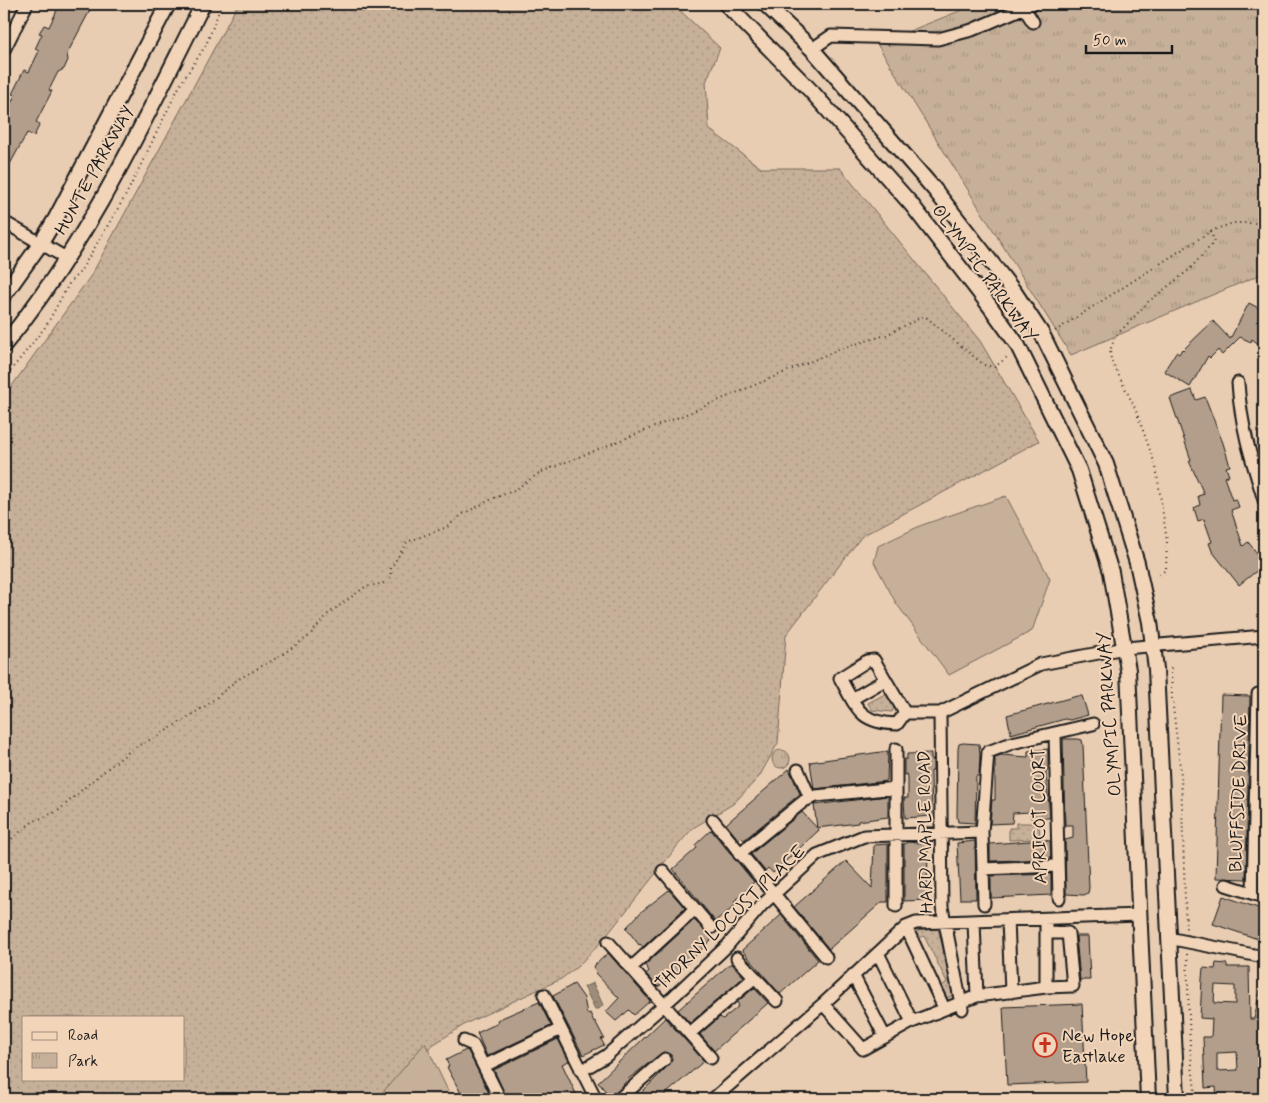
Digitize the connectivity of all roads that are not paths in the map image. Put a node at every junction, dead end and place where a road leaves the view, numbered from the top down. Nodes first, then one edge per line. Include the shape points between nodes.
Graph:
1 (27, 4) edge
2 (168, 4) edge
3 (203, 4) edge
4 (726, 4) edge
5 (765, 4) edge
6 (1028, 6) edge
7 (1033, 22) dead end
8 (812, 49) junction
9 (4, 50) edge
10 (4, 222) edge
11 (41, 243) junction
12 (66, 258) junction
13 (4, 295) edge
14 (4, 345) edge
15 (1238, 383) dead end
16 (1264, 500) edge
17 (1264, 636) edge
18 (1152, 644) junction
19 (1125, 648) junction
20 (885, 680) junction
21 (1258, 694) dead end
22 (852, 699) junction
23 (905, 713) junction
24 (940, 713) junction
25 (1093, 724) dead end
26 (1261, 731) edge
27 (1055, 733) junction
28 (896, 749) dead end
29 (798, 770) dead end
30 (896, 788) junction
31 (810, 798) junction
32 (1260, 808) edge
33 (712, 820) dead end
34 (982, 832) junction
35 (896, 833) junction
36 (941, 834) junction
37 (739, 854) junction
38 (1057, 866) junction
39 (983, 870) junction
40 (662, 871) dead end
41 (1226, 886) dead end
42 (774, 895) junction
43 (1259, 895) edge
44 (1059, 898) dead end
45 (984, 904) dead end
46 (896, 906) dead end
47 (695, 909) junction
48 (1139, 914) junction
49 (1046, 919) junction
50 (1008, 920) junction
51 (974, 922) junction
52 (945, 923) junction
53 (906, 927) junction
54 (712, 928) dead end
55 (1046, 933) junction
56 (1168, 938) junction
57 (608, 942) dead end
58 (878, 953) junction
59 (826, 957) dead end
60 (1264, 957) edge
61 (737, 958) dead end
62 (632, 967) junction
63 (853, 975) junction
64 (755, 977) junction
65 (1046, 987) junction
66 (1012, 992) junction
67 (544, 995) dead end
68 (977, 996) junction
69 (661, 1000) junction
70 (777, 1001) dead end
71 (823, 1004) junction
72 (961, 1005) junction
73 (944, 1008) junction
74 (912, 1022) junction
75 (561, 1029) junction
76 (690, 1033) junction
77 (885, 1037) junction
78 (464, 1041) dead end
79 (711, 1058) dead end
80 (665, 1059) dead end
81 (484, 1066) junction
82 (581, 1071) junction
83 (500, 1099) edge
84 (594, 1099) edge
85 (619, 1099) edge
86 (713, 1099) edge
87 (1148, 1099) edge
88 (1177, 1099) edge

1 - 9 street
2 - 11 main road, HUNTE PARKWAY
3 - 12 main road, HUNTE PARKWAY via 109,186
4 - 19 main road, OLYMPIC PARKWAY via 812,92 912,204 1016,344 1078,470 1111,572
5 - 8 main road, OLYMPIC PARKWAY
6 - 7 street
6 - 8 street via 972,30 938,39 831,36
8 - 18 main road, OLYMPIC PARKWAY via 934,189 1015,293 1042,334 1106,464 1137,563
10 - 11 street
11 - 12 street
11 - 13 main road, HUNTE PARKWAY
12 - 14 main road, HUNTE PARKWAY via 30,313
15 - 16 street via 1246,444
17 - 18 street
18 - 19 street
18 - 56 main road, OLYMPIC PARKWAY
19 - 24 street via 1041,664
19 - 48 main road, OLYMPIC PARKWAY
20 - 22 street
20 - 22 street via 874,660 843,674 840,678
20 - 23 street
21 - 26 street, BLUFFSIDE DRIVE
22 - 23 street via 862,716 881,723 897,724
23 - 24 street
24 - 36 street, HARD MAPLE ROAD
25 - 27 street
26 - 32 street, BLUFFSIDE DRIVE
27 - 34 street via 988,752
27 - 38 street, APRICOT COURT
28 - 30 street
29 - 31 street
30 - 31 street
30 - 35 street
31 - 37 street
32 - 43 street, BLUFFSIDE DRIVE
33 - 37 street
34 - 36 street, THORNY LOCUST PLACE
34 - 39 street
35 - 36 street, THORNY LOCUST PLACE
35 - 42 street, THORNY LOCUST PLACE via 864,836 817,855
35 - 46 street
36 - 52 street, HARD MAPLE ROAD
37 - 42 street
38 - 39 street
38 - 44 street, APRICOT COURT
39 - 45 street
40 - 47 street
41 - 43 street
42 - 59 street
42 - 69 street, THORNY LOCUST PLACE via 727,946
47 - 54 street
47 - 62 street
48 - 49 street
48 - 87 main road, OLYMPIC PARKWAY
49 - 50 street
49 - 55 street
50 - 51 street
50 - 66 street
51 - 52 street
51 - 68 street
52 - 53 street
52 - 72 street, HARD MAPLE ROAD
53 - 58 street
53 - 73 street
55 - 65 street
55 - 65 street via 1068,932 1073,986
56 - 60 street
56 - 88 main road, OLYMPIC PARKWAY
57 - 62 street
58 - 63 street
58 - 74 street
61 - 64 street
62 - 69 street
63 - 71 street
63 - 77 street
64 - 70 street
64 - 76 street
65 - 66 street
66 - 68 street
67 - 75 street
68 - 72 street
69 - 76 street
69 - 82 street, THORNY LOCUST PLACE via 606,1056
71 - 77 street via 863,1049
71 - 86 street
72 - 73 street
73 - 74 street
74 - 77 street
75 - 81 street
75 - 82 street
76 - 79 street
78 - 81 street via 473,1045
80 - 85 street
81 - 83 street
82 - 84 street

